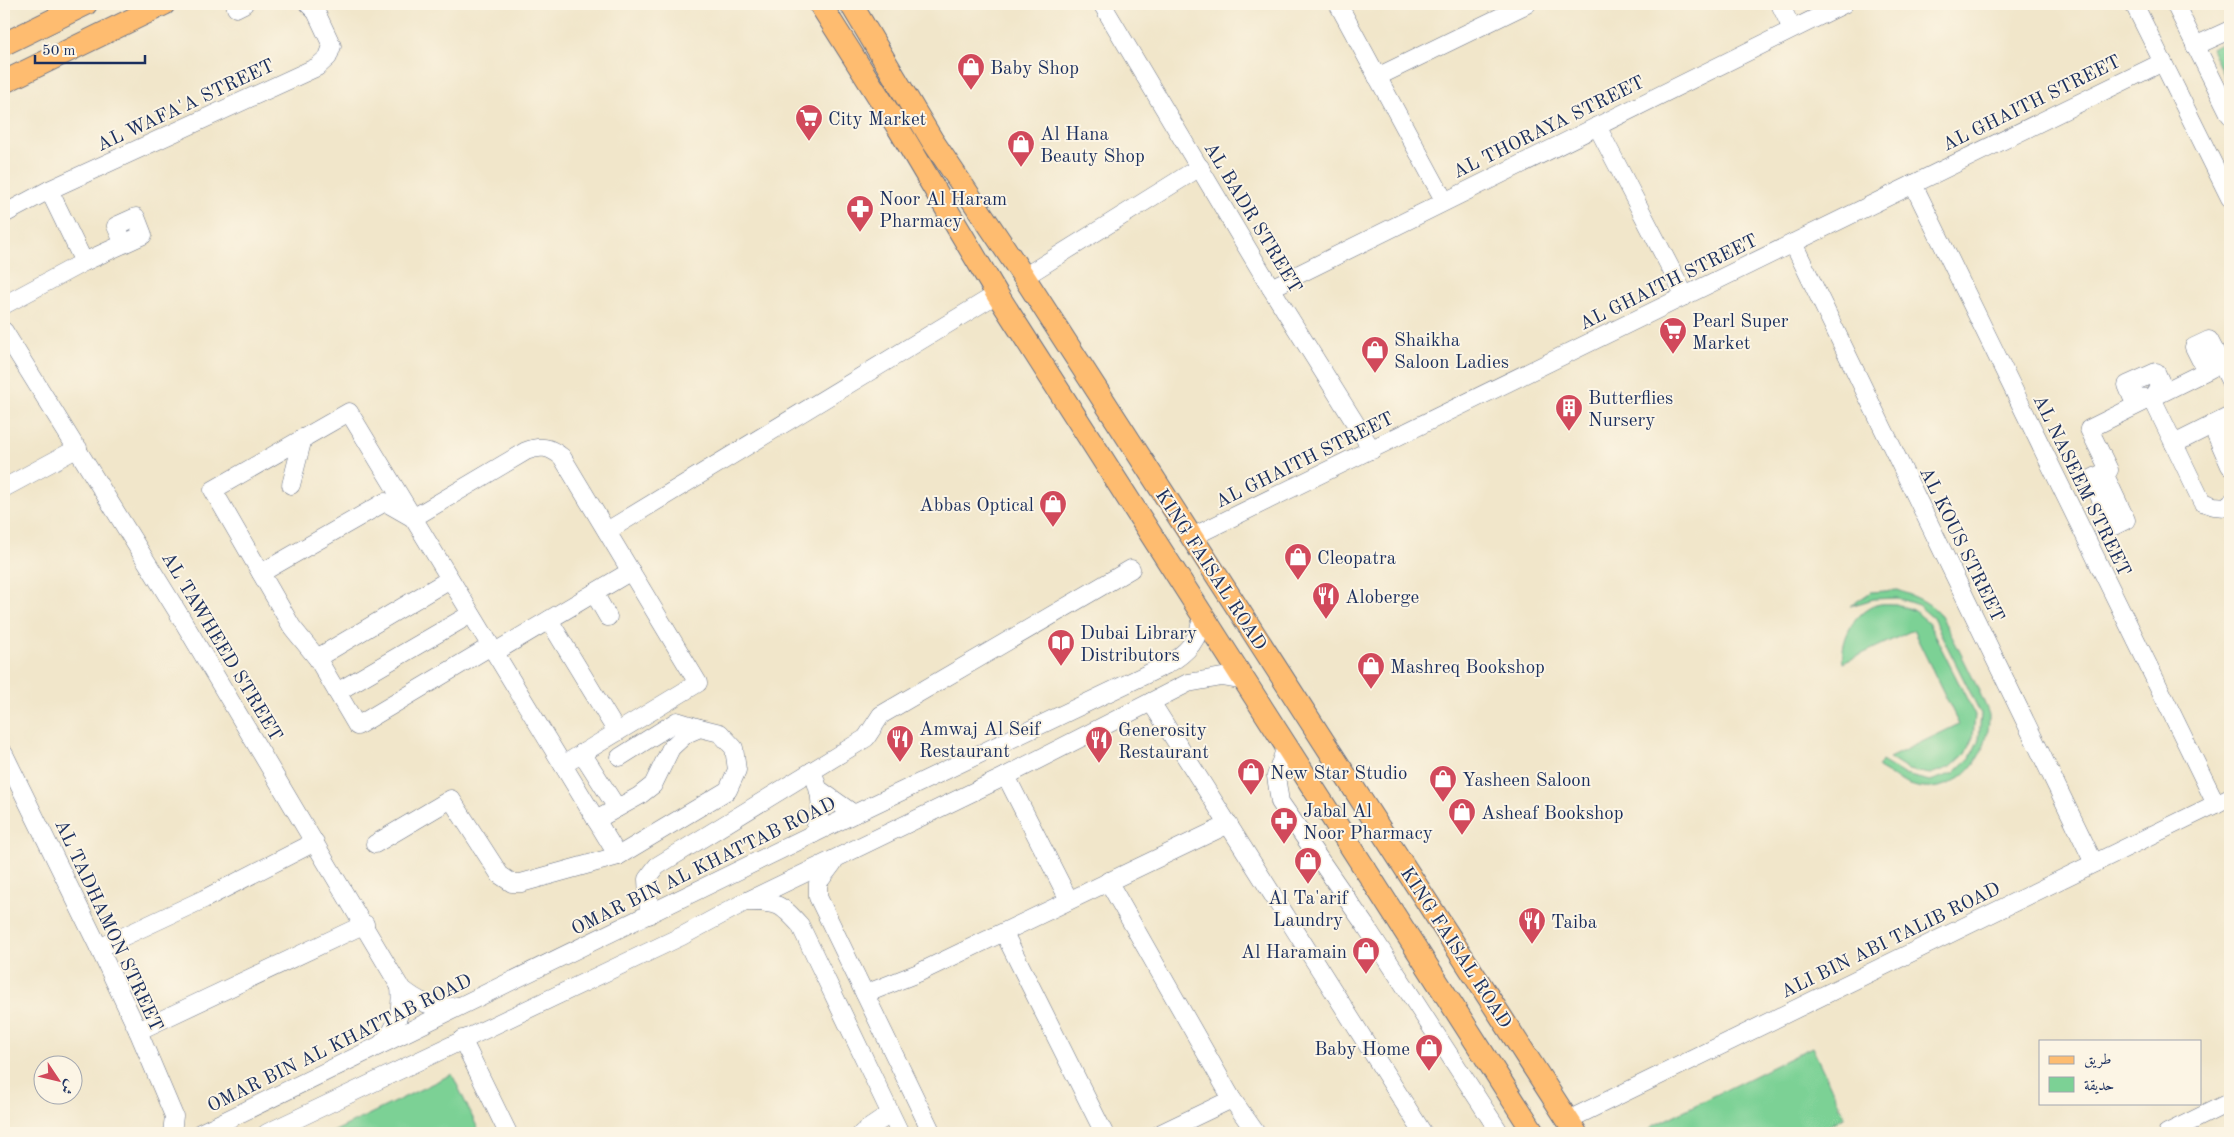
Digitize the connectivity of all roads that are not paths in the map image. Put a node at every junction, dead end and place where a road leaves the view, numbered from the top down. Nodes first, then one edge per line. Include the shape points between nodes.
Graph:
1 (86, 4) edge
2 (164, 4) edge
3 (308, 4) edge
4 (820, 4) edge
5 (850, 4) edge
6 (1102, 4) edge
7 (1338, 4) edge
8 (1526, 4) edge
9 (1780, 4) edge
10 (1844, 4) edge
11 (2134, 4) edge
12 (2175, 4) edge
13 (53, 11) edge
14 (1792, 29) junction
15 (2230, 30) edge
16 (4, 44) edge
17 (2195, 46) junction
18 (2163, 62) junction
19 (1377, 77) junction
20 (4, 82) edge
21 (2230, 115) edge
22 (1597, 126) junction
23 (1200, 167) junction
24 (1913, 184) junction
25 (49, 190) junction
26 (2230, 198) edge
27 (1444, 200) junction
28 (4, 214) edge
29 (1793, 243) junction
30 (124, 244) dead end
31 (84, 262) junction
32 (1024, 277) junction
33 (1271, 288) junction
34 (997, 294) junction
35 (1686, 296) junction
36 (4, 305) edge
37 (4, 331) edge
38 (2230, 381) edge
39 (2152, 398) junction
40 (2230, 416) edge
41 (2212, 425) junction
42 (303, 438) junction
43 (2174, 444) junction
44 (78, 448) junction
45 (1372, 450) junction
46 (2230, 466) edge
47 (2104, 473) dead end
48 (291, 485) dead end
49 (4, 488) edge
50 (2230, 503) edge
51 (413, 518) junction
52 (607, 531) junction
53 (1192, 537) junction
54 (1131, 569) dead end
55 (631, 571) junction
56 (261, 573) junction
57 (450, 578) junction
58 (594, 593) junction
59 (471, 614) junction
60 (1202, 614) junction
61 (608, 617) dead end
62 (549, 620) junction
63 (493, 649) junction
64 (317, 658) junction
65 (1245, 681) junction
66 (337, 692) junction
67 (1151, 702) junction
68 (700, 728) junction
69 (1034, 728) junction
70 (617, 732) junction
71 (1287, 744) junction
72 (4, 754) edge
73 (582, 754) junction
74 (1047, 755) junction
75 (620, 757) dead end
76 (563, 765) junction
77 (812, 771) junction
78 (1006, 776) junction
79 (820, 790) junction
80 (2223, 801) edge
81 (617, 808) junction
82 (854, 814) junction
83 (596, 820) junction
84 (1229, 824) junction
85 (813, 834) junction
86 (315, 842) junction
87 (375, 844) dead end
88 (618, 856) junction
89 (837, 859) junction
90 (2094, 863) junction
91 (1108, 881) junction
92 (1069, 900) junction
93 (745, 902) junction
94 (649, 915) junction
95 (365, 924) junction
96 (1004, 933) junction
97 (100, 948) junction
98 (400, 986) junction
99 (865, 994) junction
100 (466, 1005) junction
101 (138, 1031) junction
102 (462, 1039) junction
103 (377, 1047) junction
104 (1232, 1099) junction
105 (265, 1102) junction
106 (2230, 1102) edge
107 (890, 1114) junction
108 (173, 1125) edge
109 (1572, 1126) edge
110 (2193, 1128) edge
111 (271, 1131) edge
112 (202, 1132) edge
113 (508, 1133) edge
114 (862, 1133) edge
115 (900, 1133) edge
116 (932, 1133) edge
117 (1104, 1133) edge
118 (1161, 1133) edge
119 (1256, 1133) edge
120 (1423, 1133) edge
121 (1500, 1133) edge
122 (1534, 1133) edge
123 (2167, 1133) edge

1 - 13 main road
2 - 20 main road
3 - 25 street, AL WAFA'A STREET via 316,12 332,46 328,57 317,67
4 - 34 main road, KING FAISAL ROAD
5 - 32 main road, KING FAISAL ROAD via 946,163
6 - 23 street, AL BADR STREET
7 - 19 street
8 - 19 street
9 - 14 street
10 - 14 street, AL THORAYA STREET
11 - 18 street
12 - 17 street
13 - 16 main road
14 - 22 street, AL THORAYA STREET
15 - 17 street
17 - 21 street
18 - 24 street, AL GHAITH STREET
18 - 26 street
19 - 27 street
22 - 27 street, AL THORAYA STREET
22 - 35 street
23 - 32 street
23 - 33 street, AL BADR STREET
24 - 29 street, AL GHAITH STREET
24 - 80 street, AL NASEEM STREET
25 - 28 street, AL WAFA'A STREET
25 - 31 street
27 - 33 street, AL THORAYA STREET
29 - 35 street, AL GHAITH STREET
29 - 90 street, AL KOUS STREET
30 - 31 street
31 - 36 street
32 - 53 main road, KING FAISAL ROAD
33 - 45 street, AL BADR STREET
34 - 52 street
34 - 60 main road, KING FAISAL ROAD
35 - 45 street, AL GHAITH STREET
37 - 44 street, AL TAWHEED STREET
38 - 39 street via 2214,367
39 - 43 street
39 - 47 street via 2089,429 2109,470
40 - 41 street
41 - 43 street
41 - 46 street
42 - 48 street
42 - 51 street via 349,412
42 - 56 street via 213,490
43 - 50 street via 2202,502 2226,507
44 - 49 street
44 - 86 street, AL TAWHEED STREET
45 - 53 street, AL GHAITH STREET
51 - 52 street via 539,446 553,450 562,458
51 - 56 street via 385,502
51 - 57 street
52 - 55 street
53 - 109 main road, KING FAISAL ROAD
54 - 77 street via 881,715 866,738
55 - 58 street
55 - 70 street via 698,683
56 - 64 street via 292,627
57 - 59 street
57 - 64 street
58 - 61 street
58 - 62 street
59 - 63 street
59 - 66 street
60 - 65 main road, KING FAISAL ROAD
60 - 69 street, OMAR BIN AL KHATTAB ROAD via 1195,641 1182,655
62 - 63 street
62 - 70 street
63 - 66 street via 357,726
63 - 76 street
64 - 66 street
65 - 67 street via 1222,677 1199,679
65 - 71 main road, KING FAISAL ROAD
67 - 74 street
67 - 84 street
68 - 75 street via 677,721
68 - 81 street via 686,734 670,748 653,785
68 - 88 street via 720,733 734,748 738,770 728,790
69 - 74 street via 1047,736 1050,745
69 - 82 street, OMAR BIN AL KHATTAB ROAD
70 - 73 street
71 - 121 street via 1276,776 1280,802 1365,925
71 - 122 main road, KING FAISAL ROAD
72 - 97 street, AL TADHAMON STREET
73 - 76 street
73 - 81 street
74 - 78 street
76 - 83 street
77 - 79 street
77 - 94 street via 656,866 647,879
78 - 89 street
78 - 92 street
79 - 82 street
79 - 85 street via 820,813
80 - 90 street, ALI BIN ABI TALIB ROAD
81 - 83 street
82 - 85 street, OMAR BIN AL KHATTAB ROAD
83 - 88 street
84 - 91 street
84 - 120 street
85 - 94 street, OMAR BIN AL KHATTAB ROAD
86 - 95 street, AL TAWHEED STREET
86 - 97 street
87 - 88 street via 452,799 492,864 512,883
89 - 93 street
89 - 99 street via 818,883 818,897
90 - 109 street, ALI BIN ABI TALIB ROAD
91 - 92 street
91 - 104 street
92 - 96 street
93 - 102 street via 682,936
93 - 107 street via 769,902 784,908 800,925
94 - 100 street, OMAR BIN AL KHATTAB ROAD
95 - 98 street, AL TAWHEED STREET
95 - 101 street
96 - 99 street
96 - 117 street
97 - 101 street, AL TADHAMON STREET
98 - 100 street, AL TAWHEED STREET via 427,1006
98 - 103 street via 399,1017 393,1032
99 - 116 street
100 - 103 street, OMAR BIN AL KHATTAB ROAD
101 - 108 street, AL TADHAMON STREET
102 - 111 street
102 - 113 street
103 - 105 street, OMAR BIN AL KHATTAB ROAD
104 - 118 street
104 - 119 street
105 - 111 street via 259,1110 259,1122
105 - 112 street, OMAR BIN AL KHATTAB ROAD
106 - 110 street
107 - 114 street
107 - 115 street
108 - 112 street, AL TADHAMON STREET via 188,1126
110 - 123 street

